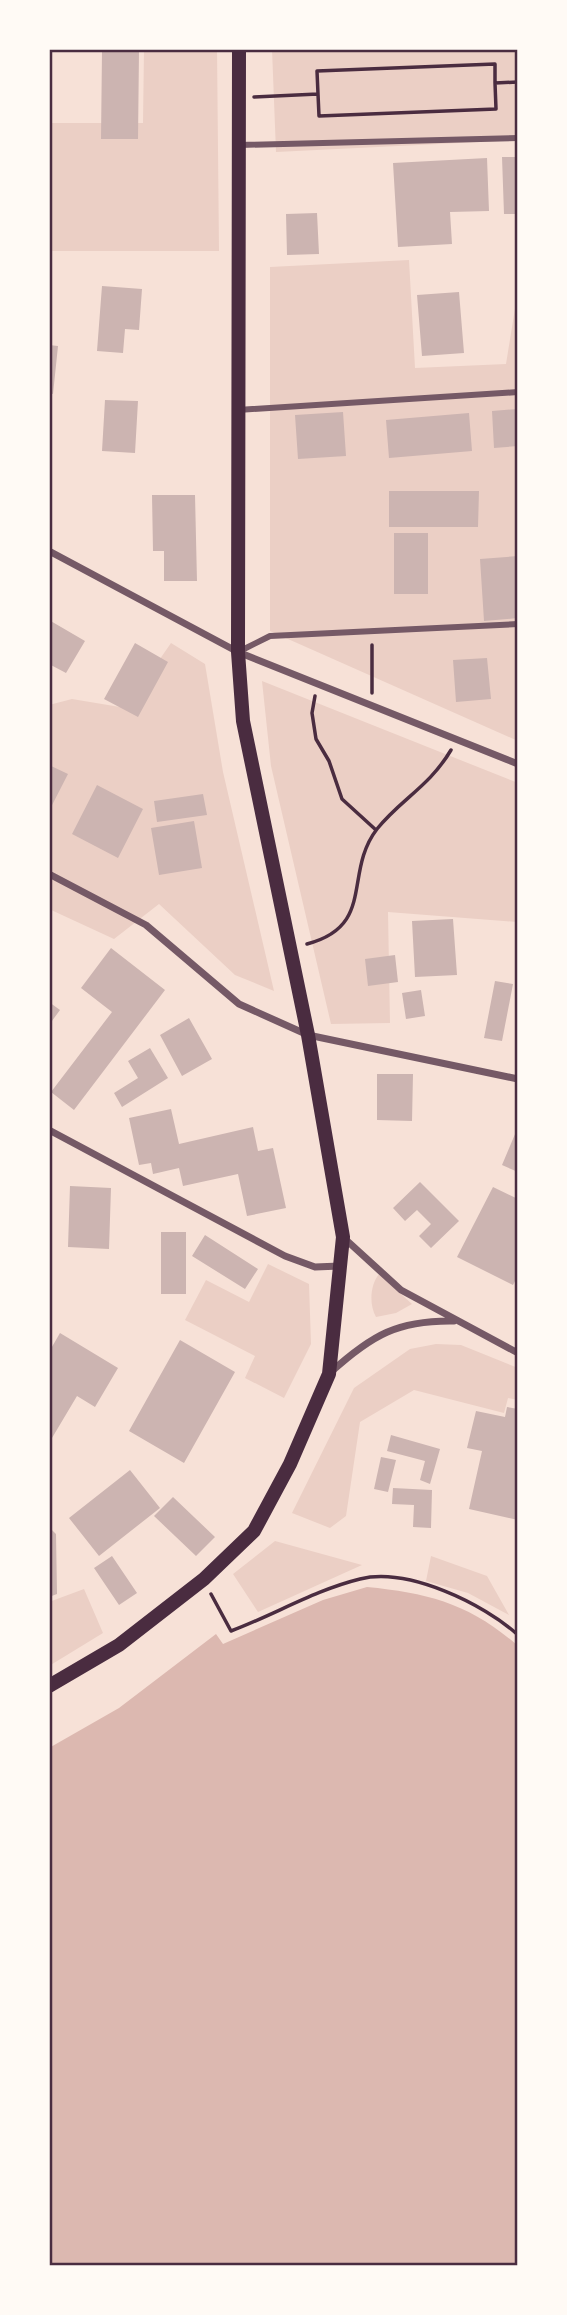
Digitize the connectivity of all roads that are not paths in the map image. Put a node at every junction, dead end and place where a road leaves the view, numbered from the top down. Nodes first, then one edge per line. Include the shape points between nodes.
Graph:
1 (239, 49) edge
2 (518, 138) edge
3 (240, 145) junction
4 (518, 392) edge
5 (238, 410) junction
6 (49, 551) edge
7 (518, 624) edge
8 (238, 652) junction
9 (518, 764) edge
10 (49, 874) edge
11 (308, 1035) junction
12 (518, 1079) edge
13 (49, 1130) edge
14 (343, 1237) junction
15 (341, 1266) junction
16 (455, 1321) junction
17 (518, 1353) edge
18 (329, 1374) junction
19 (49, 1686) edge

1 - 3 main road
2 - 3 street
3 - 5 main road
4 - 5 street
5 - 8 main road
6 - 8 street
7 - 8 street via 270,636
8 - 9 street
8 - 11 main road via 243,721
10 - 11 street via 146,925 239,1004
11 - 12 street
11 - 14 main road
13 - 15 street via 285,1256 315,1267
14 - 15 main road
14 - 16 street via 401,1290
15 - 18 main road
16 - 17 street
16 - 18 street via 419,1320 364,1342
18 - 19 main road via 290,1464 254,1531 204,1579 119,1645

